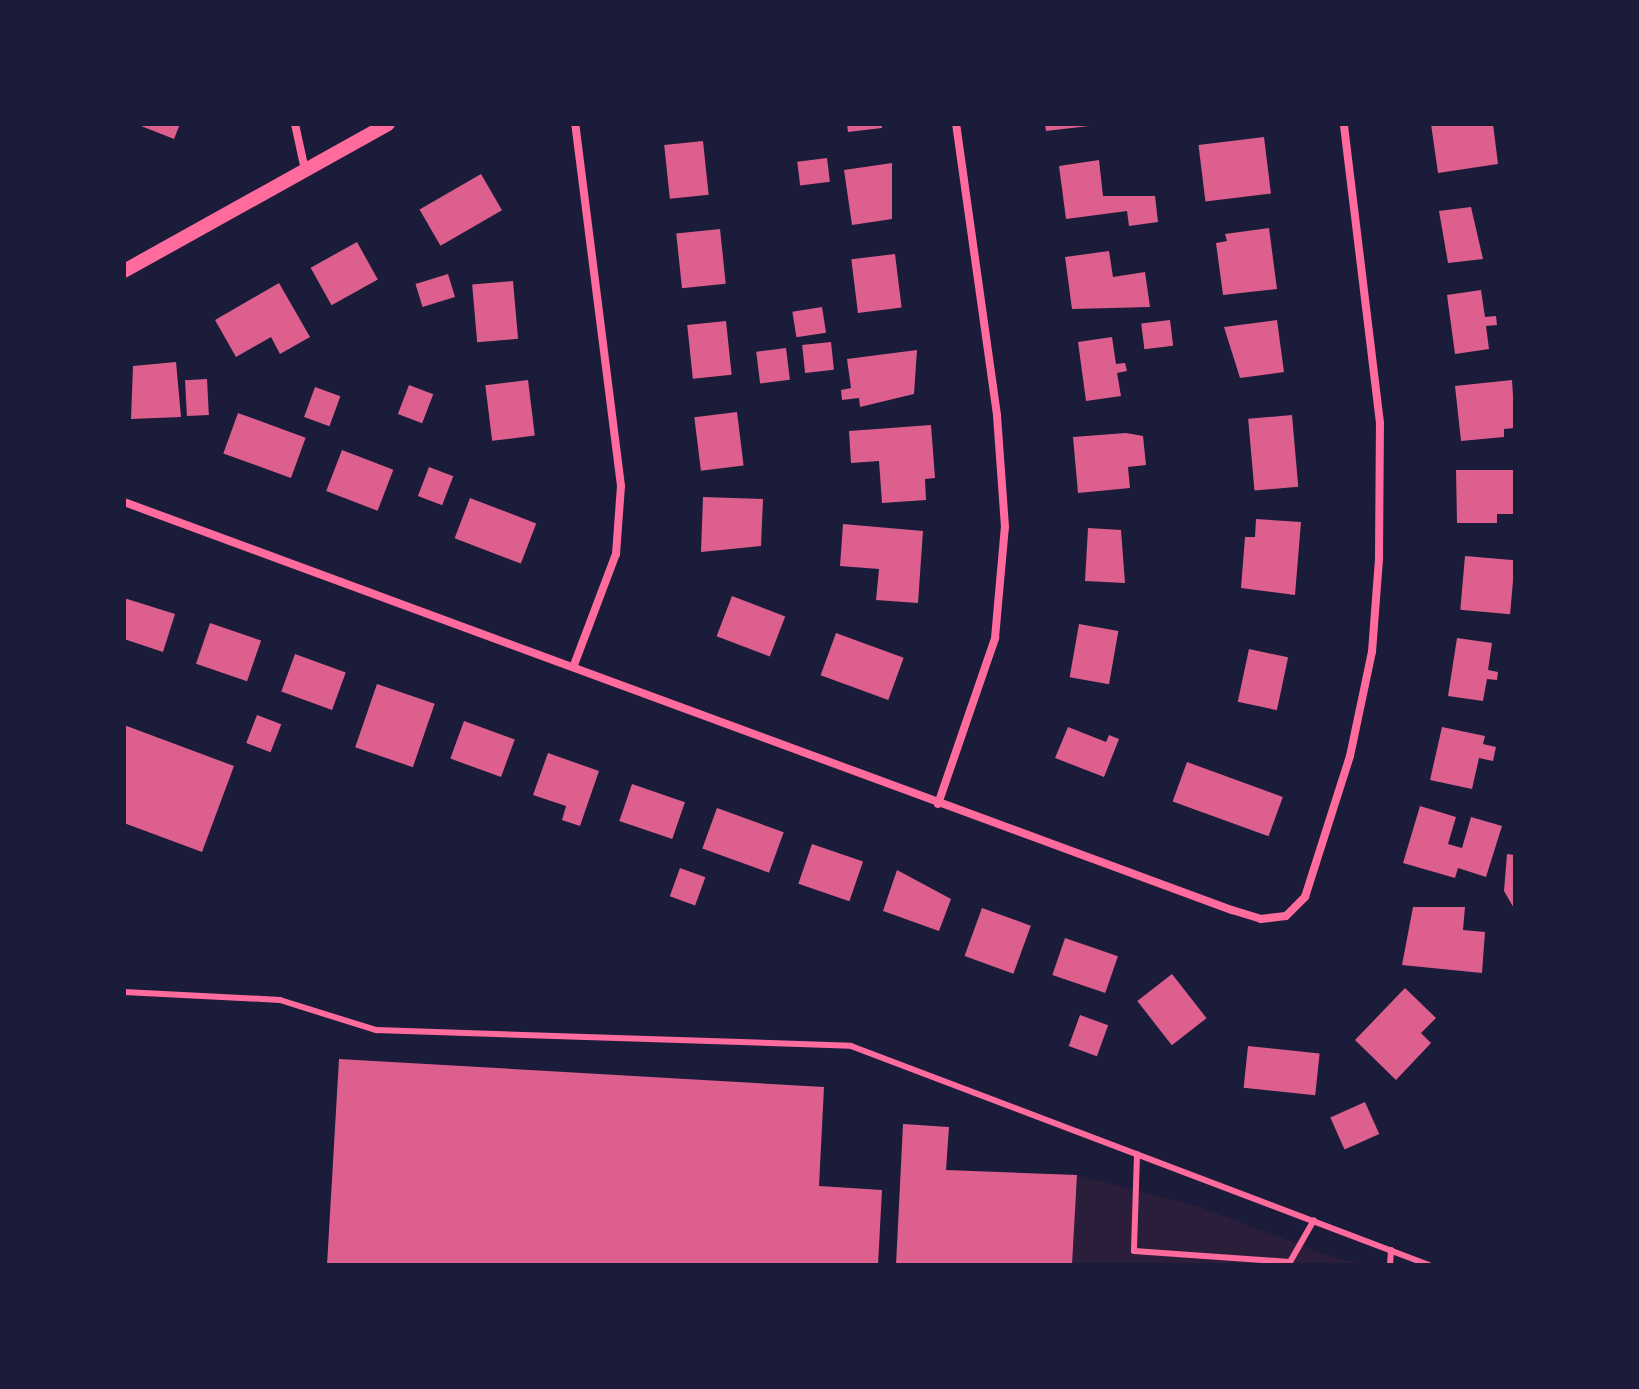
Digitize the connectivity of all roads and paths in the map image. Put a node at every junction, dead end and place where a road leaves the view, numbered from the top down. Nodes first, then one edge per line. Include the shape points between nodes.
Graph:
1 (295, 124) edge
2 (388, 124) edge
3 (575, 124) edge
4 (956, 124) edge
5 (1344, 124) edge
6 (305, 170) junction
7 (124, 271) edge
8 (124, 502) edge
9 (574, 665) junction
10 (938, 804) junction
11 (124, 992) edge
12 (1137, 1154) junction
13 (1314, 1220) junction
14 (1391, 1250) junction
15 (1390, 1265) edge
16 (1429, 1265) edge

1 - 6 street
2 - 6 street
3 - 9 street via 621,486 616,554
4 - 10 street via 997,415 1005,527 995,638
5 - 10 street via 1380,423 1379,558 1372,652 1350,756 1305,897 1286,916 1261,919
6 - 7 street
8 - 9 street
9 - 10 street
11 - 12 lane via 280,1000 376,1030 851,1046
12 - 13 lane
12 - 13 lane via 1134,1251 1290,1262
13 - 14 lane
14 - 15 lane
14 - 16 lane

